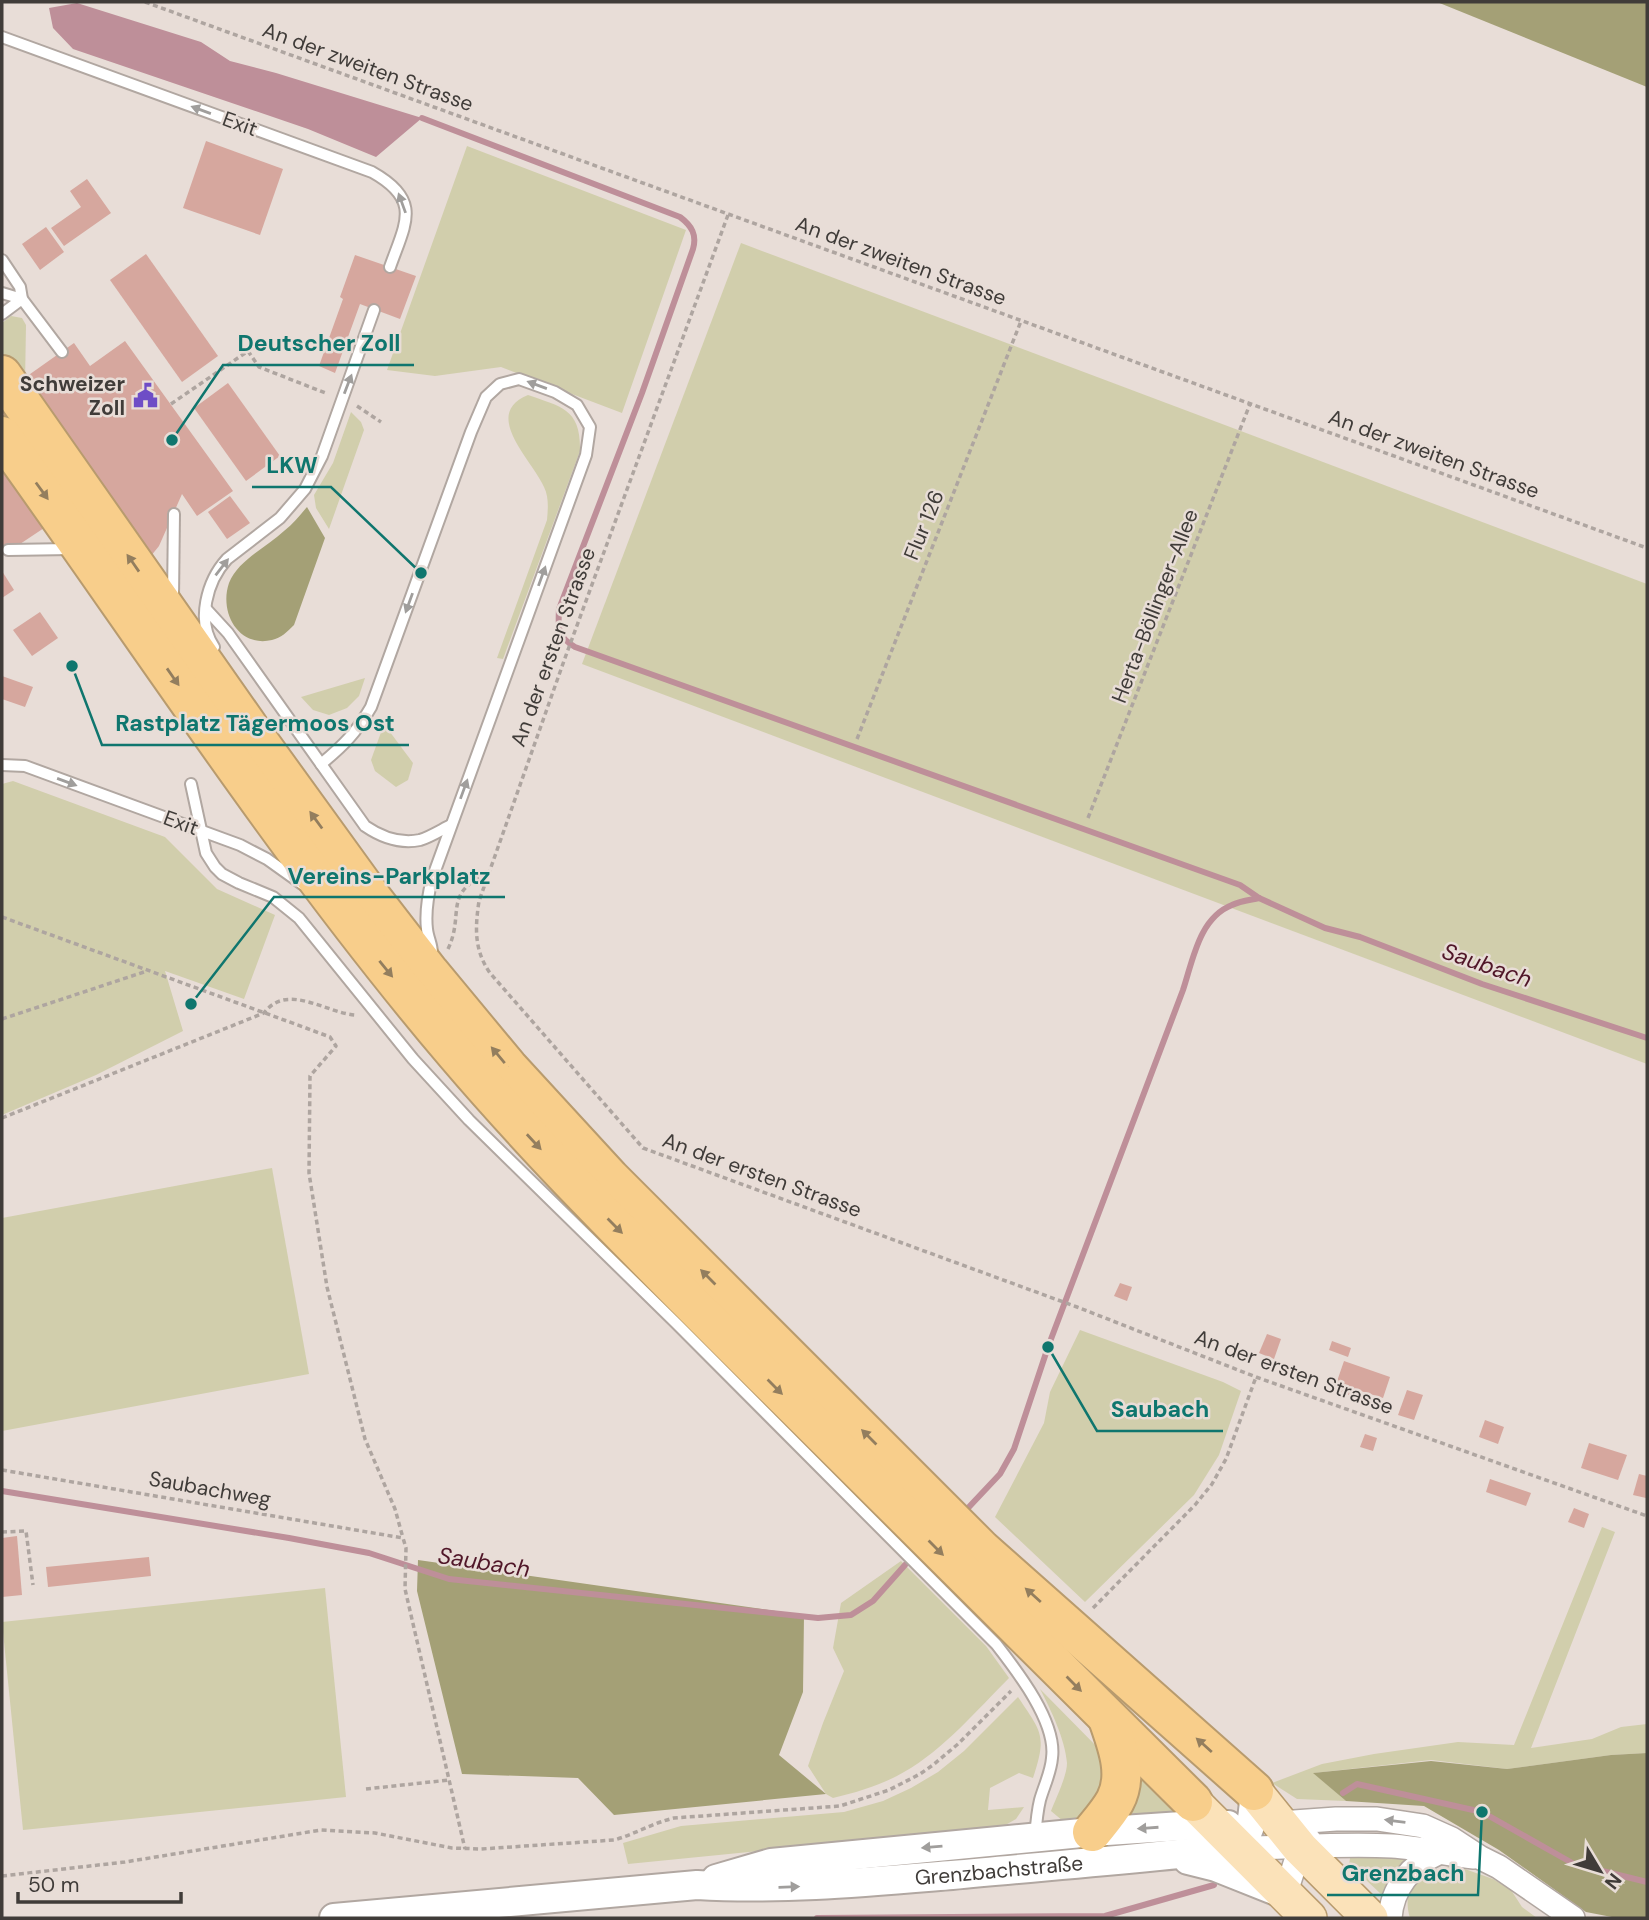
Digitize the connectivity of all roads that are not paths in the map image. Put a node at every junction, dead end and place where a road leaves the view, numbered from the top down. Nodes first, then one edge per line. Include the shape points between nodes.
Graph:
1 (2, 37) edge
2 (2, 260) edge
3 (390, 267) dead end
4 (2, 293) edge
5 (22, 299) junction
6 (374, 310) dead end
7 (2, 314) edge
8 (62, 352) dead end
9 (2, 375) edge
10 (2, 436) edge
11 (174, 514) dead end
12 (8, 550) dead end
13 (84, 550) junction
14 (190, 614) junction
15 (217, 652) dead end
16 (321, 764) junction
17 (2, 765) edge
18 (191, 784) dead end
19 (451, 825) junction
20 (201, 830) junction
21 (344, 915) junction
22 (439, 961) junction
23 (1107, 1717) junction
24 (1336, 1819) junction
25 (1248, 1823) junction
26 (1092, 1832) junction
27 (1033, 1853) junction
28 (1438, 1853) junction
29 (1161, 1857) junction
30 (1480, 1858) junction
31 (1297, 1906) edge
32 (334, 1918) edge
33 (1370, 1918) edge
34 (1390, 1918) edge
35 (1573, 1918) edge

3 -> 1 lane, Exit via 407,214 404,200 386,180
2 - 5 lane via 20,287
4 - 5 lane
5 - 7 lane
5 - 8 lane
14 -> 6 lane via 227,559 280,518 305,489 322,456
14 -> 9 highway
10 -> 13 highway
11 - 14 lane
12 - 13 lane
13 -> 21 highway
14 - 15 lane via 206,621
14 - 16 lane via 228,633
22 -> 14 highway via 372,898 257,728
16 - 19 lane via 365,826 377,834 398,841 421,840
19 -> 16 lane via 586,455 590,427 577,405 555,392 520,379 500,384 486,397 371,708 348,742
17 -> 20 lane, Exit via 25,766
18 - 20 lane
19 - 22 lane via 427,898 426,931
20 - 21 lane, Exit via 267,859
20 - 27 lane via 215,867 272,897 299,918 413,1059 469,1120 996,1643 1042,1715 1053,1743
21 -> 23 highway via 458,1057 567,1177
25 -> 22 highway via 991,1558 601,1169 508,1067
23 - 25 highway
23 - 26 highway via 1121,1765 1120,1788
24 - 25 street
24 - 25 street
30 -> 24 street via 1423,1826
25 -> 26 street, Grenzbachstraße
25 - 28 street via 1342,1845
25 - 29 street, Grenzbachstraße
25 - 31 main road
25 - 31 street
25 - 33 main road
26 - 27 street, Grenzbachstraße
27 - 29 street, Grenzbachstraße
27 - 32 street, Grenzbachstraße via 771,1863 697,1885
28 - 30 street
28 - 34 street via 1411,1870 1394,1897
29 - 31 street via 1216,1867
30 - 35 street

